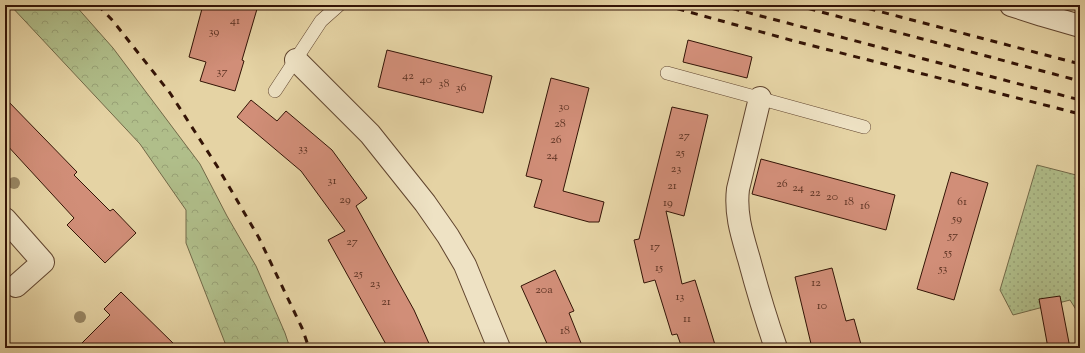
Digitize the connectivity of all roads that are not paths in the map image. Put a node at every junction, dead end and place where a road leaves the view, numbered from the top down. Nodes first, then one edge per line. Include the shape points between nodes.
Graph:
1 (339, 5) edge
2 (1011, 5) edge
3 (1080, 26) edge
4 (296, 60) junction
5 (667, 73) dead end
6 (274, 91) dead end
7 (760, 98) junction
8 (864, 127) dead end
9 (5, 219) edge
10 (16, 286) dead end
11 (499, 348) edge
12 (776, 348) edge

1 - 4 lane via 321,21
2 - 3 street
4 - 6 lane
4 - 11 street via 370,134 425,203 465,265
5 - 7 lane
7 - 8 lane
7 - 12 street via 736,201 740,228
9 - 10 street via 43,262

